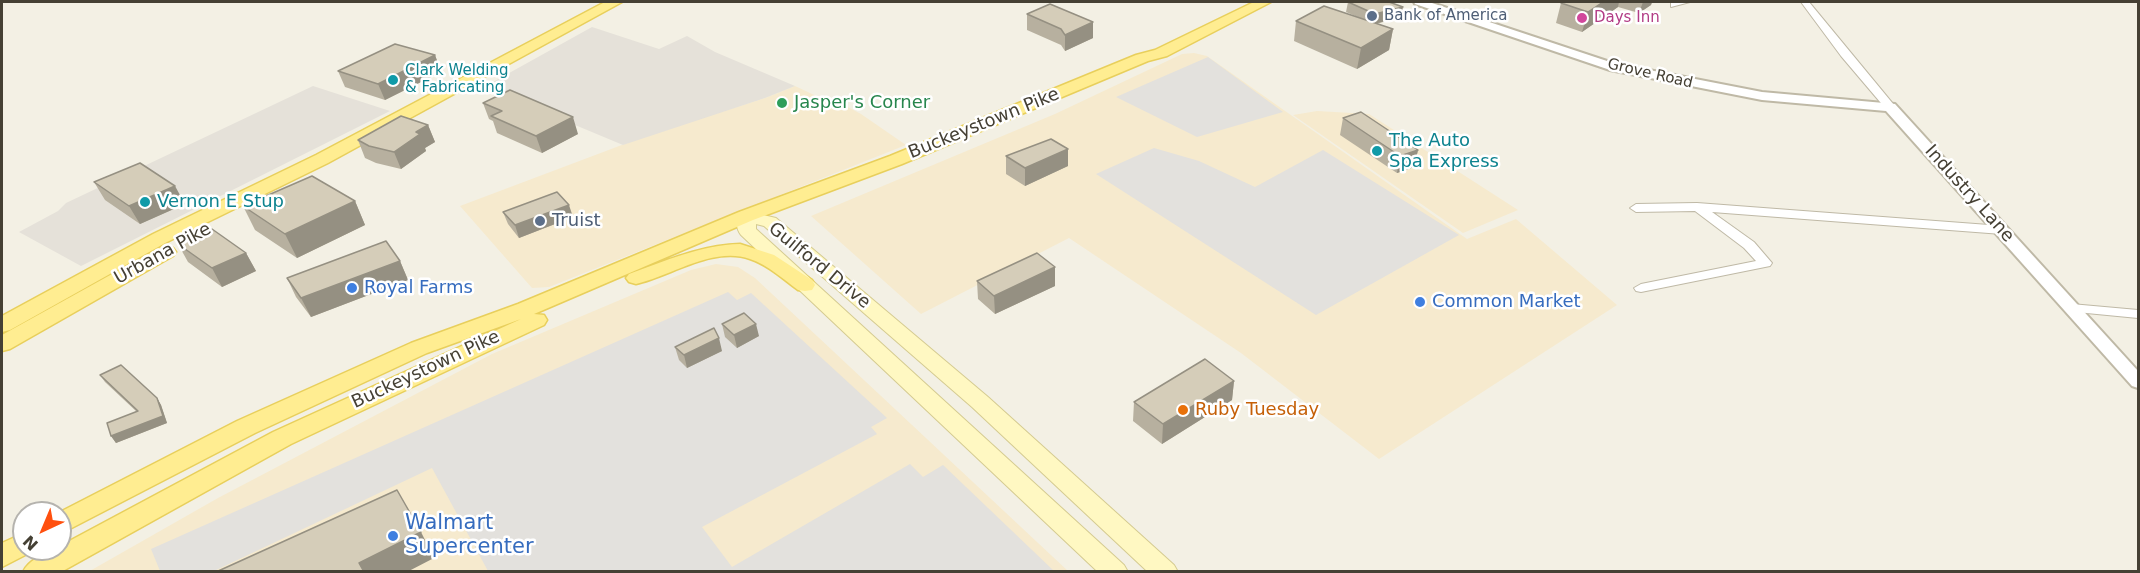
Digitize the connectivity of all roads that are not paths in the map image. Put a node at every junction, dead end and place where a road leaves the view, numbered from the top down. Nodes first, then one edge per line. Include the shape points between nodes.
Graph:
1 (615, 2) edge
2 (1240, 2) edge
3 (1264, 2) edge
4 (1419, 2) edge
5 (1685, 2) edge
6 (1805, 2) edge
7 (1674, 5) dead end
8 (1142, 58) junction
9 (1890, 107) junction
10 (322, 159) junction
11 (826, 188) junction
12 (1697, 207) junction
13 (1636, 208) dead end
14 (770, 222) junction
15 (746, 224) junction
16 (2002, 230) junction
17 (636, 278) junction
18 (805, 285) junction
19 (1641, 288) dead end
20 (2072, 308) junction
21 (2139, 314) edge
22 (2, 325) edge
23 (2, 344) edge
24 (2139, 382) edge
25 (72, 518) edge
26 (36, 572) edge
27 (1115, 572) edge
28 (1164, 572) edge

1 - 10 main road, Urbana Pike
2 - 8 main road, Buckeystown Pike via 1149,47
3 - 8 main road, Buckeystown Pike via 1161,53
4 - 9 street, Grove Road via 1610,66 1762,96
5 - 7 street
6 - 9 street, Industry Lane
8 - 11 main road, Buckeystown Pike
9 - 16 street, Industry Lane
10 - 22 main road, Urbana Pike via 70,286
10 - 23 main road, Urbana Pike via 280,189
11 - 14 main road, Buckeystown Pike
11 - 15 main road, Buckeystown Pike
12 - 13 street
12 - 16 street
12 - 19 street via 1749,245 1765,263
14 - 15 main road, Guilford Drive
14 - 28 main road, Guilford Drive via 980,402
15 - 17 main road, Buckeystown Pike
15 - 18 main road, Guilford Drive
15 - 25 main road, Buckeystown Pike via 419,348 246,427
16 - 20 street, Industry Lane
17 - 18 main road via 712,253 744,250 768,260
17 - 26 main road, Buckeystown Pike via 511,330 282,438
18 - 27 main road, Guilford Drive
20 - 21 street
20 - 24 street, Industry Lane

